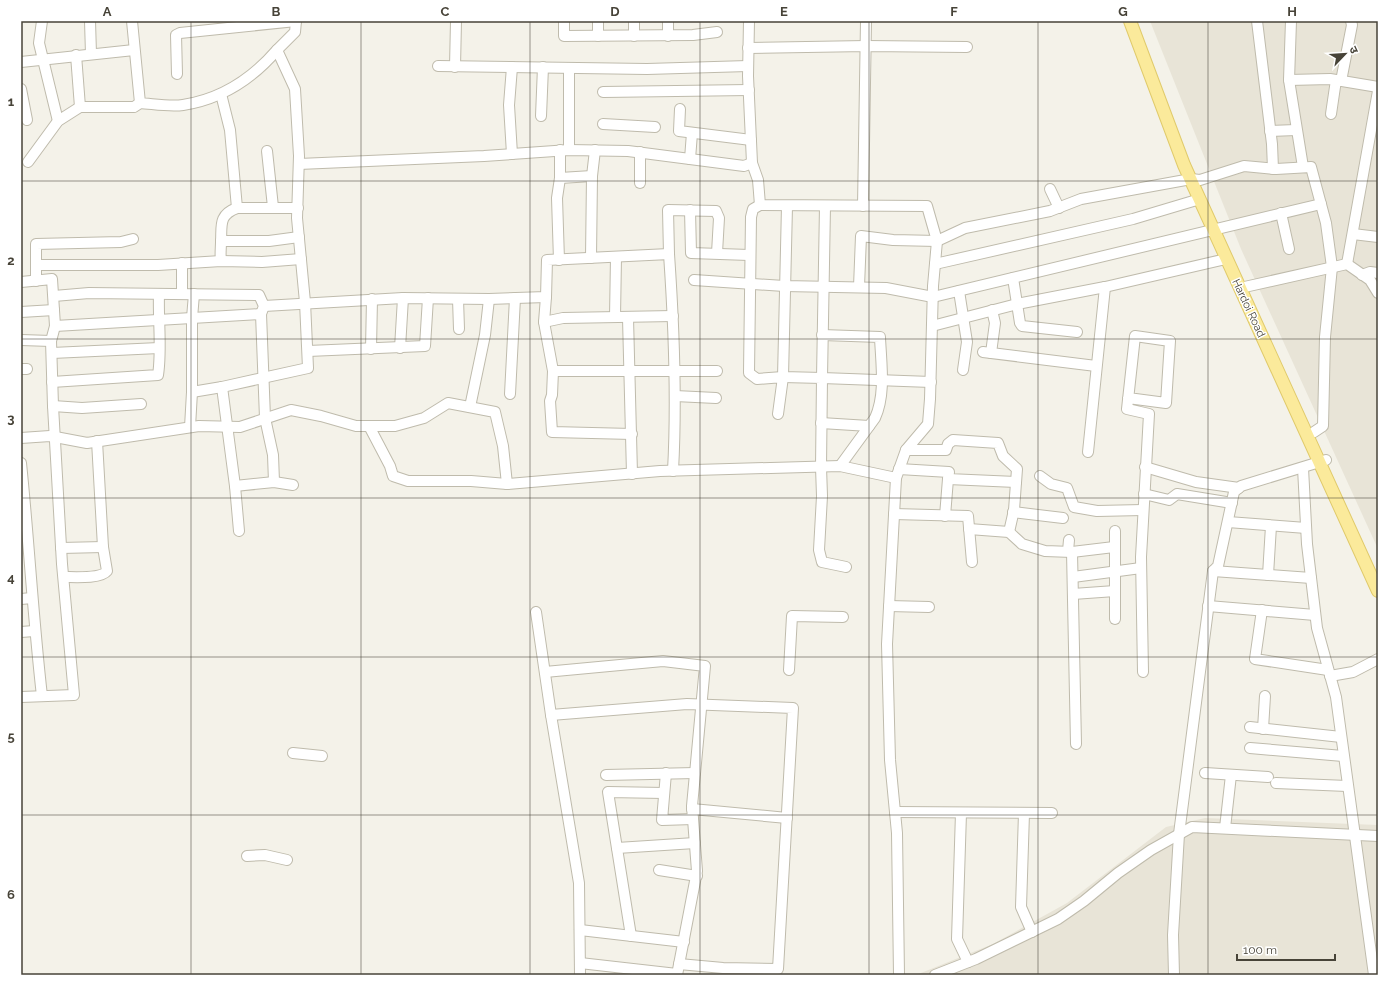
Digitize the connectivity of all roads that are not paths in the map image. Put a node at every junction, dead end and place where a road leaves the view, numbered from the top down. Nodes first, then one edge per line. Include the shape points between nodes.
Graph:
1 (42, 21) edge
2 (90, 21) edge
3 (132, 21) edge
4 (296, 21) edge
5 (456, 21) edge
6 (564, 21) edge
7 (598, 21) edge
8 (634, 21) edge
9 (668, 21) edge
10 (749, 21) edge
11 (866, 21) edge
12 (1130, 21) edge
13 (1138, 21) edge
14 (1257, 21) edge
15 (1291, 21) edge
16 (1352, 21) edge
17 (717, 32) dead end
18 (598, 36) junction
19 (634, 36) junction
20 (668, 36) junction
21 (866, 46) junction
22 (967, 47) dead end
23 (748, 48) junction
24 (134, 50) junction
25 (277, 50) junction
26 (91, 54) junction
27 (76, 55) junction
28 (44, 59) junction
29 (21, 62) edge
30 (438, 66) dead end
31 (455, 66) junction
32 (748, 66) junction
33 (512, 67) junction
34 (543, 67) junction
35 (569, 68) junction
36 (177, 74) dead end
37 (1290, 80) junction
38 (1338, 80) junction
39 (1378, 87) edge
40 (21, 89) edge
41 (749, 90) junction
42 (1378, 91) edge
43 (603, 92) dead end
44 (221, 94) junction
45 (140, 103) junction
46 (80, 107) junction
47 (680, 109) dead end
48 (1331, 114) dead end
49 (542, 116) dead end
50 (26, 120) dead end
51 (58, 121) junction
52 (602, 124) dead end
53 (655, 127) dead end
54 (1296, 130) junction
55 (1270, 131) junction
56 (692, 133) junction
57 (751, 140) junction
58 (564, 150) junction
59 (595, 150) junction
60 (267, 151) dead end
61 (640, 152) junction
62 (1368, 153) junction
63 (512, 154) junction
64 (1378, 155) edge
65 (690, 159) junction
66 (28, 162) dead end
67 (752, 163) junction
68 (299, 164) junction
69 (1303, 167) junction
70 (1273, 168) junction
71 (592, 176) junction
72 (560, 178) junction
73 (1195, 180) junction
74 (640, 183) dead end
75 (1050, 188) dead end
76 (1200, 199) junction
77 (1321, 204) junction
78 (760, 206) junction
79 (787, 206) junction
80 (825, 206) junction
81 (863, 206) junction
82 (273, 207) junction
83 (237, 208) junction
84 (298, 208) junction
85 (1059, 208) junction
86 (690, 210) junction
87 (1281, 214) junction
88 (1217, 229) junction
89 (1353, 234) junction
90 (299, 237) junction
91 (1378, 237) edge
92 (133, 239) dead end
93 (222, 241) junction
94 (937, 241) junction
95 (1289, 249) dead end
96 (717, 253) junction
97 (669, 254) junction
98 (749, 255) junction
99 (591, 258) junction
100 (616, 258) junction
101 (1226, 259) junction
102 (221, 260) junction
103 (301, 260) junction
104 (559, 260) junction
105 (182, 263) junction
106 (935, 264) junction
107 (1347, 264) junction
108 (38, 265) junction
109 (1332, 267) junction
110 (1378, 273) edge
111 (1362, 275) junction
112 (1012, 278) junction
113 (694, 280) dead end
114 (36, 281) junction
115 (21, 282) edge
116 (750, 284) junction
117 (784, 286) junction
118 (1105, 286) junction
119 (823, 287) junction
120 (859, 287) junction
121 (1244, 287) junction
122 (959, 291) junction
123 (1378, 293) edge
124 (159, 294) junction
125 (182, 294) junction
126 (194, 294) junction
127 (54, 296) junction
128 (546, 297) junction
129 (403, 298) junction
130 (428, 298) junction
131 (515, 298) junction
132 (933, 298) junction
133 (372, 299) junction
134 (458, 299) junction
135 (488, 299) junction
136 (305, 302) junction
137 (1018, 304) junction
138 (54, 310) junction
139 (262, 310) junction
140 (992, 310) junction
141 (21, 312) edge
142 (673, 316) junction
143 (615, 317) junction
144 (192, 318) junction
145 (628, 318) junction
146 (965, 319) junction
147 (158, 320) junction
148 (544, 322) junction
149 (56, 326) junction
150 (932, 326) junction
151 (459, 329) dead end
152 (1077, 332) dead end
153 (822, 335) junction
154 (21, 340) edge
155 (51, 341) junction
156 (159, 348) junction
157 (400, 348) junction
158 (371, 349) junction
159 (308, 351) junction
160 (52, 353) junction
161 (1096, 366) junction
162 (553, 370) junction
163 (630, 370) junction
164 (963, 370) dead end
165 (675, 371) junction
166 (717, 371) dead end
167 (263, 377) junction
168 (783, 377) junction
169 (822, 378) junction
170 (882, 380) junction
171 (52, 382) junction
172 (931, 382) junction
173 (222, 387) junction
174 (192, 392) junction
175 (510, 394) dead end
176 (675, 396) junction
177 (716, 398) dead end
178 (1128, 398) junction
179 (141, 404) dead end
180 (52, 406) junction
181 (470, 408) junction
182 (778, 414) dead end
183 (265, 418) junction
184 (821, 423) junction
185 (227, 426) junction
186 (369, 426) junction
187 (869, 426) junction
188 (190, 427) junction
189 (1314, 432) junction
190 (632, 434) junction
191 (55, 437) junction
192 (21, 438) edge
193 (97, 441) junction
194 (906, 450) junction
195 (1088, 452) dead end
196 (1323, 461) junction
197 (840, 466) junction
198 (821, 467) junction
199 (1145, 467) junction
200 (1303, 468) junction
201 (21, 469) edge
202 (673, 471) junction
203 (632, 474) junction
204 (898, 474) junction
205 (1040, 476) dead end
206 (948, 479) junction
207 (274, 482) junction
208 (1016, 482) junction
209 (507, 484) junction
210 (293, 485) dead end
211 (235, 486) junction
212 (1239, 488) junction
213 (1144, 494) junction
214 (1232, 503) junction
215 (1143, 510) junction
216 (1013, 512) junction
217 (894, 514) junction
218 (946, 516) junction
219 (1063, 518) dead end
220 (1228, 522) junction
221 (1271, 526) junction
222 (1306, 528) junction
223 (969, 529) junction
224 (1115, 530) dead end
225 (239, 531) dead end
226 (1009, 532) junction
227 (1068, 540) dead end
228 (103, 547) junction
229 (1114, 547) junction
230 (62, 548) junction
231 (1070, 551) junction
232 (972, 562) dead end
233 (846, 567) dead end
234 (1141, 568) junction
235 (1213, 571) junction
236 (1114, 572) junction
237 (1378, 573) edge
238 (1268, 575) junction
239 (1072, 577) junction
240 (64, 578) junction
241 (1311, 578) junction
242 (1378, 591) edge
243 (1115, 592) junction
244 (1073, 594) junction
245 (32, 598) junction
246 (21, 599) edge
247 (889, 606) junction
248 (1208, 606) junction
249 (929, 607) dead end
250 (1262, 610) junction
251 (536, 612) dead end
252 (1315, 615) junction
253 (843, 617) dead end
254 (1115, 619) dead end
255 (34, 631) junction
256 (21, 632) edge
257 (1378, 659) edge
258 (789, 670) dead end
259 (545, 672) junction
260 (1143, 672) dead end
261 (1329, 673) junction
262 (42, 696) junction
263 (1265, 696) dead end
264 (21, 697) edge
265 (701, 704) junction
266 (551, 715) junction
267 (1250, 727) dead end
268 (1263, 729) junction
269 (1340, 737) junction
270 (1076, 744) dead end
271 (1250, 748) dead end
272 (293, 753) dead end
273 (322, 756) dead end
274 (1343, 756) junction
275 (666, 773) junction
276 (695, 773) junction
277 (1205, 773) dead end
278 (606, 775) dead end
279 (1231, 775) junction
280 (1347, 786) junction
281 (664, 793) junction
282 (895, 812) junction
283 (961, 813) junction
284 (1024, 813) junction
285 (1052, 813) dead end
286 (692, 814) junction
287 (787, 818) junction
288 (1225, 828) junction
289 (1179, 834) junction
290 (1354, 836) junction
291 (1378, 836) edge
292 (695, 843) junction
293 (617, 848) junction
294 (247, 856) dead end
295 (287, 860) dead end
296 (659, 870) dead end
297 (697, 876) junction
298 (580, 930) junction
299 (1032, 932) junction
300 (631, 936) junction
301 (684, 942) junction
302 (968, 962) junction
303 (580, 963) junction
304 (678, 971) edge
305 (580, 975) edge
306 (899, 975) edge
307 (935, 975) edge
308 (1174, 975) edge
309 (1374, 975) edge

1 - 28 street via 39,43
2 - 26 street
3 - 24 street
4 - 25 street via 295,32
4 - 36 street via 180,33 176,35
5 - 31 street
6 - 18 street via 564,36
7 - 18 street
8 - 19 street
9 - 20 street
10 - 23 street
11 - 21 street
12 - 73 main road, Hardoi Road
13 - 73 main road, Hardoi Road
14 - 55 street
15 - 37 street
16 - 38 street
17 - 20 street
18 - 19 street
19 - 20 street
21 - 22 street
21 - 23 street
21 - 81 street
23 - 32 street
24 - 26 street
24 - 45 street
25 - 44 street via 261,69
25 - 68 street via 295,89
26 - 27 street
27 - 28 street
27 - 46 street
28 - 29 street
28 - 51 street
30 - 31 street
31 - 33 street
32 - 35 street
32 - 41 street
33 - 34 street
33 - 63 street via 509,105
34 - 35 street
34 - 49 street
35 - 58 street
37 - 38 street
37 - 54 street
38 - 39 street
38 - 48 street
40 - 50 street
41 - 43 street
41 - 57 street
42 - 62 street
44 - 45 street via 183,105
44 - 83 street via 230,130
45 - 46 street via 134,107
46 - 51 street
47 - 56 street via 679,131
51 - 66 street
52 - 53 street
54 - 55 street
54 - 69 street
55 - 70 street
56 - 57 street
56 - 65 street
57 - 67 street
58 - 59 street
58 - 63 street
58 - 72 street
59 - 61 street
59 - 71 street
60 - 82 street
61 - 65 street
61 - 74 street
62 - 64 street
62 - 89 street
63 - 68 street
65 - 67 street via 744,166
67 - 78 street via 758,180
68 - 84 street
69 - 70 street
69 - 77 street via 1311,167
70 - 73 street via 1244,166
71 - 72 street
71 - 99 street
72 - 104 street via 557,198
73 - 76 main road, Hardoi Road
73 - 85 street via 1081,199
73 - 88 main road, Hardoi Road
75 - 85 street
76 - 88 main road, Hardoi Road
76 - 106 street via 1133,219
77 - 87 street
77 - 109 street
78 - 79 street
78 - 98 street via 753,209
79 - 80 street
79 - 117 street
80 - 81 street
80 - 119 street
81 - 94 street via 927,206
82 - 83 street
82 - 84 street
83 - 93 street via 224,216 220,228
84 - 90 street
85 - 94 street via 965,228
86 - 96 street via 691,253
86 - 96 street via 716,211 720,218
86 - 97 street via 668,210
87 - 88 street
87 - 95 street
88 - 101 main road, Hardoi Road
88 - 112 street
88 - 121 main road, Hardoi Road
89 - 91 street
89 - 107 street
90 - 93 street via 269,241
90 - 103 street
92 - 108 street via 121,242 36,244
93 - 102 street
94 - 106 street
94 - 120 street via 861,236
96 - 98 street
97 - 100 street
97 - 142 street
98 - 116 street
99 - 100 street
99 - 104 street
100 - 143 street
101 - 118 street
101 - 121 main road, Hardoi Road
102 - 103 street
102 - 105 street
103 - 136 street
104 - 128 street via 547,260
105 - 108 street
105 - 125 street
106 - 132 street
107 - 109 street
107 - 111 street
108 - 114 street
109 - 121 street
109 - 189 street via 1325,337 1323,426
110 - 111 street
111 - 123 street via 1370,280
112 - 122 street
112 - 137 street
113 - 116 street
114 - 115 street
114 - 127 street via 52,280
116 - 117 street
116 - 168 street via 749,373 756,379
117 - 119 street
117 - 168 street
118 - 137 street
118 - 161 street
119 - 120 street
119 - 153 street
120 - 132 street via 886,288
121 - 189 main road, Hardoi Road
121 - 196 main road, Hardoi Road
122 - 132 street
122 - 146 street
124 - 125 street
124 - 127 street
124 - 147 street
125 - 126 street
126 - 139 street via 259,295
126 - 144 street
127 - 138 street
128 - 131 street
128 - 148 street
129 - 130 street
129 - 133 street
129 - 157 street
130 - 134 street
130 - 157 street via 425,346
131 - 135 street
131 - 175 street
132 - 150 street
133 - 136 street
133 - 158 street
134 - 135 street
134 - 151 street
135 - 181 street via 485,335
136 - 139 street
136 - 159 street
137 - 140 street
137 - 152 street via 1022,326
138 - 141 street
138 - 149 street
139 - 144 street
139 - 167 street
140 - 146 street
140 - 161 street via 995,323 987,352
142 - 145 street
142 - 165 street
143 - 145 street
143 - 148 street via 563,318
144 - 147 street
144 - 174 street
145 - 163 street
146 - 150 street
146 - 164 street via 967,342
147 - 149 street
147 - 156 street
148 - 162 street
149 - 155 street
150 - 172 street
153 - 169 street
153 - 170 street via 880,338
154 - 155 street
155 - 160 street
156 - 160 street
156 - 171 street via 158,375
157 - 158 street
158 - 159 street
159 - 167 street via 308,368
160 - 171 street
161 - 195 street
162 - 163 street
162 - 190 street via 550,401 552,432
163 - 165 street
163 - 190 street
165 - 166 street
165 - 176 street
167 - 173 street
167 - 183 street
168 - 169 street
168 - 182 street
169 - 170 street
169 - 184 street
170 - 172 street
170 - 187 street via 879,410
171 - 180 street
172 - 194 street via 928,424
173 - 174 street
173 - 185 street
174 - 188 street
176 - 177 street
176 - 202 street
178 - 178 street via 1135,336 1170,341 1166,403
178 - 199 street via 1127,409 1149,414
179 - 180 street via 82,408
180 - 191 street
181 - 186 street via 448,403 424,418 395,426
181 - 209 street via 495,412 503,446
183 - 185 street via 240,426
183 - 186 street via 291,410 356,426
183 - 207 street via 273,455
184 - 187 street
184 - 198 street
185 - 188 street
185 - 211 street
186 - 209 street via 393,476 408,481
187 - 197 street
188 - 193 street
189 - 196 main road, Hardoi Road
190 - 203 street
191 - 192 street
191 - 193 street via 87,443
191 - 230 street
193 - 228 street
194 - 204 street
194 - 208 street via 946,450 953,440 998,443 1003,456 1018,469
196 - 200 street
196 - 237 main road, Hardoi Road
196 - 242 main road, Hardoi Road
197 - 198 street
197 - 204 street
198 - 202 street
198 - 233 street via 819,550 822,562
199 - 212 street via 1196,482
199 - 213 street
200 - 212 street
200 - 222 street
201 - 245 street via 30,551
202 - 203 street
203 - 209 street
204 - 206 street via 949,472
204 - 217 street
205 - 215 street via 1051,484 1067,488 1074,507 1097,511
206 - 208 street
206 - 218 street
207 - 210 street
207 - 211 street
208 - 216 street
211 - 225 street
212 - 214 street via 1234,492
213 - 214 street via 1169,500 1177,494
213 - 215 street
214 - 220 street
215 - 234 street
216 - 219 street
216 - 226 street
217 - 218 street
217 - 247 street
218 - 223 street via 968,516
220 - 221 street
220 - 235 street via 1218,566
221 - 222 street
221 - 238 street
222 - 241 street
223 - 226 street
223 - 232 street
224 - 229 street
226 - 231 street via 1022,544 1045,551
227 - 231 street
228 - 230 street
228 - 240 street via 108,566 105,574
229 - 231 street
229 - 236 street
230 - 240 street
231 - 239 street
234 - 236 street
234 - 260 street
235 - 238 street
235 - 248 street
236 - 239 street
236 - 243 street
238 - 241 street
239 - 244 street
240 - 262 street via 74,695
241 - 252 street
243 - 244 street
243 - 254 street
244 - 270 street
245 - 246 street
245 - 255 street
247 - 249 street
247 - 282 street via 887,644
248 - 250 street
248 - 289 street
250 - 252 street
250 - 261 street via 1255,659
251 - 259 street
252 - 261 street
253 - 258 street via 792,616
255 - 256 street
255 - 262 street
257 - 261 street via 1353,672
259 - 265 street via 663,661 705,666
259 - 266 street
261 - 269 street via 1336,697
262 - 264 street
263 - 268 street
265 - 266 street
265 - 276 street
265 - 287 street via 793,708
266 - 298 street via 579,883
267 - 268 street
268 - 269 street
269 - 274 street
271 - 274 street
272 - 273 street
274 - 280 street
275 - 276 street
275 - 278 street
275 - 281 street
276 - 286 street
277 - 279 street
279 - 280 street
279 - 288 street
280 - 290 street
281 - 286 street via 662,820
281 - 293 street via 608,792
282 - 283 street
282 - 306 street
283 - 284 street
283 - 302 street via 957,939
284 - 285 street
284 - 299 street via 1021,907
286 - 287 street
286 - 292 street
287 - 304 street via 778,969 723,968
288 - 289 street via 1192,827
288 - 290 street
289 - 299 street via 1118,872 1058,919
289 - 308 street via 1173,935
290 - 291 street
290 - 309 street
292 - 293 street
292 - 297 street
293 - 300 street
294 - 295 street via 265,855
296 - 297 street
297 - 301 street
298 - 300 street
298 - 303 street
299 - 302 street
300 - 301 street
301 - 304 street
302 - 307 street
303 - 304 street
303 - 305 street

